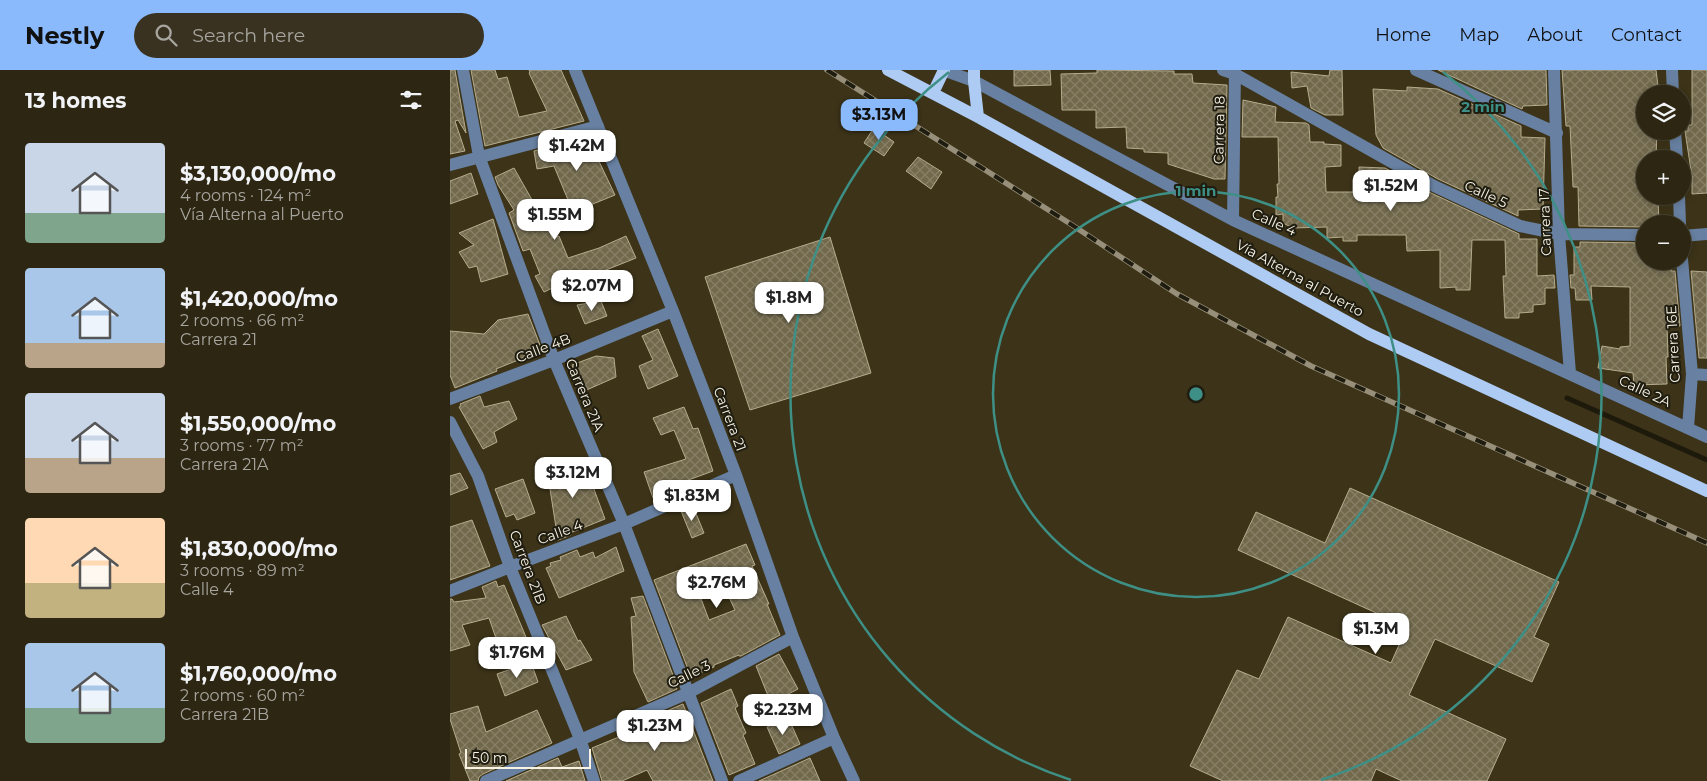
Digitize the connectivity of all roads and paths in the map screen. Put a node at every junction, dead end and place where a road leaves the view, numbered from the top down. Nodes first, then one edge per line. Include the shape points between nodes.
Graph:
1 (464, 70) edge
2 (575, 70) edge
3 (888, 70) edge
4 (944, 70) edge
5 (1416, 70) edge
6 (1554, 70) edge
7 (1672, 70) edge
8 (1231, 71) edge
9 (974, 76) edge
10 (1673, 85) edge
11 (933, 93) junction
12 (978, 117) junction
13 (598, 126) junction
14 (1557, 133) junction
15 (479, 156) junction
16 (450, 164) edge
17 (1233, 220) junction
18 (1559, 234) junction
19 (1707, 234) edge
20 (1636, 235) edge
21 (1691, 235) edge
22 (1683, 270) edge
23 (673, 311) junction
24 (554, 360) junction
25 (1570, 373) junction
26 (1692, 374) junction
27 (1707, 374) edge
28 (450, 399) edge
29 (450, 422) edge
30 (1688, 428) junction
31 (1707, 437) edge
32 (736, 475) junction
33 (1707, 491) edge
34 (624, 524) junction
35 (510, 567) junction
36 (450, 591) edge
37 (793, 637) junction
38 (688, 693) junction
39 (834, 738) junction
40 (580, 739) junction
41 (486, 781) edge
42 (594, 781) edge
43 (722, 781) edge
44 (739, 781) edge
45 (854, 781) edge

1 - 15 street, Carrera 21A
2 - 13 street, Carrera 21
3 - 11 main road, Vía Alterna al Puerto
4 - 9 street, Calle 4
4 - 11 main road
5 - 14 street
6 - 14 street, Carrera 17
7 - 10 street
8 - 17 street, Carrera 18
8 - 18 street, Calle 5 via 1434,186 1520,226
9 - 12 main road
9 - 17 street, Calle 4
11 - 12 main road, Vía Alterna al Puerto
12 - 33 main road, Vía Alterna al Puerto via 1369,334
13 - 15 street
13 - 23 street, Carrera 21
14 - 18 street, Carrera 17
15 - 16 street
15 - 24 street, Carrera 21A
17 - 25 street, Calle 4
18 - 20 street, Calle 5
18 - 25 street, Carrera 17
19 - 21 street
22 - 26 street, Carrera 16E
23 - 24 street, Calle 4B
23 - 32 street, Carrera 21
24 - 28 street, Calle 4B
24 - 34 street, Carrera 21A
25 - 30 street, Calle 2A
26 - 27 street
26 - 30 street, Carrera 16E
29 - 35 street, Carrera 21B via 478,476
30 - 31 street, Calle 2A
32 - 34 street, Calle 4
32 - 37 street, Carrera 21
34 - 35 street, Calle 4
34 - 38 street, Carrera 21A
35 - 36 street, Calle 4
35 - 40 street, Carrera 21B
37 - 38 street, Calle 3
37 - 39 street, Carrera 21
38 - 40 street, Calle 3
38 - 43 street, Carrera 21A
39 - 44 street
39 - 45 street, Carrera 21
40 - 41 street, Calle 3
40 - 42 street, Carrera 21B

